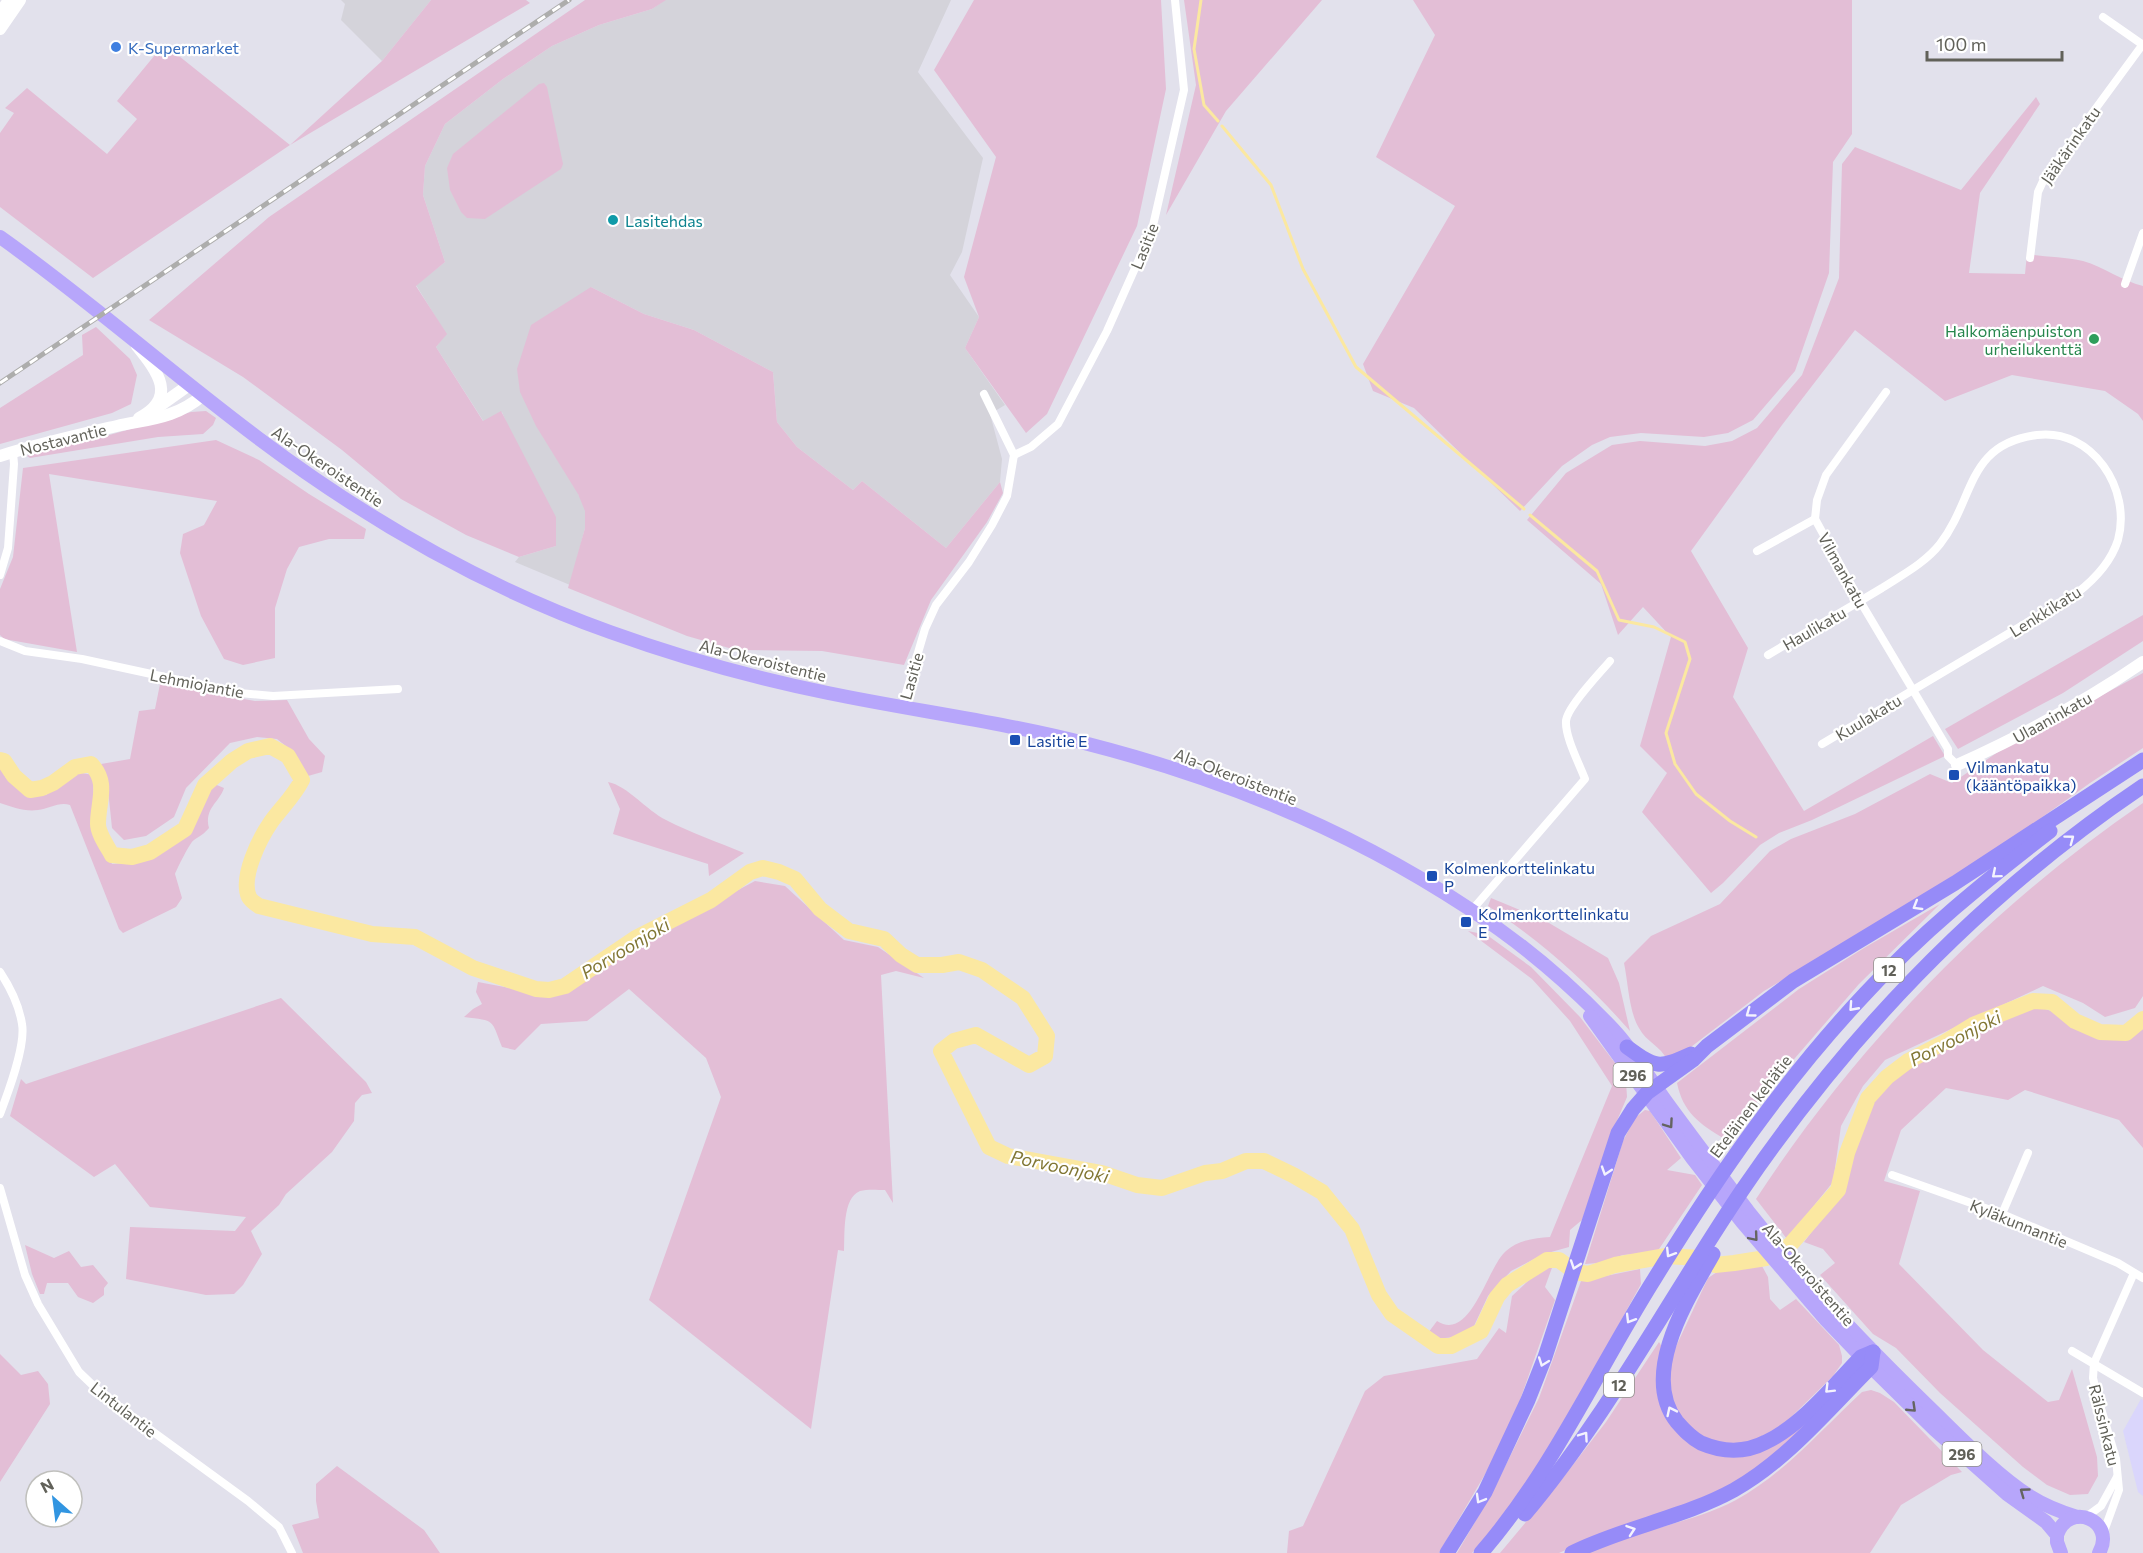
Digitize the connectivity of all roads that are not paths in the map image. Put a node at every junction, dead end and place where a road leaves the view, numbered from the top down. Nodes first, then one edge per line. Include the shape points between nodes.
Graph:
1 (9, 0) edge
2 (20, 0) edge
3 (1175, 0) edge
4 (0, 13) edge
5 (2103, 17) dead end
6 (0, 29) edge
7 (2143, 45) edge
8 (2143, 233) edge
9 (0, 237) edge
10 (2030, 258) dead end
11 (2125, 284) dead end
12 (130, 339) junction
13 (189, 385) junction
14 (1886, 392) dead end
15 (984, 394) dead end
16 (203, 396) junction
17 (154, 410) junction
18 (127, 424) junction
19 (13, 452) junction
20 (1014, 454) junction
21 (0, 456) edge
22 (1815, 519) junction
23 (1757, 551) dead end
24 (0, 575) edge
25 (1860, 601) junction
26 (0, 641) edge
27 (1768, 654) dead end
28 (1610, 661) dead end
29 (2143, 662) edge
30 (398, 689) dead end
31 (1913, 690) junction
32 (902, 707) junction
33 (1822, 744) dead end
34 (2143, 762) edge
35 (1957, 765) joint
36 (2143, 786) edge
37 (1472, 910) junction
38 (0, 972) edge
39 (1573, 992) junction
40 (1707, 1046) junction
41 (1627, 1047) junction
42 (1651, 1089) junction
43 (0, 1114) edge
44 (2028, 1152) dead end
45 (1892, 1175) dead end
46 (0, 1188) edge
47 (2002, 1214) junction
48 (2134, 1273) junction
49 (2143, 1278) edge
50 (1689, 1285) junction
51 (2072, 1351) dead end
52 (1868, 1359) junction
53 (2094, 1363) junction
54 (2143, 1393) edge
55 (2117, 1477) junction
56 (2082, 1517) junction
57 (2057, 1546) edge
58 (2103, 1547) edge
59 (292, 1553) edge
60 (1447, 1553) edge
61 (1481, 1553) edge
62 (1492, 1553) edge
63 (1572, 1553) edge

1 - 4 street
2 - 6 street
3 - 20 street, Lasitie via 1184,90 1152,230 1107,331 1058,423 1031,447
5 - 7 street
7 - 10 street, Jääkärinkatu via 2044,179 2038,192
8 - 11 street
9 - 12 main road, Ala-Okeroistentie
12 - 13 main road, Ala-Okeroistentie
12 - 17 street via 159,377 162,393
13 - 16 main road, Ala-Okeroistentie
13 - 17 street, Nostavantie
14 - 22 street, Vilmankatu via 1826,475 1816,500
15 - 20 street
16 - 18 street, Nostavantie via 190,407
16 - 32 main road, Ala-Okeroistentie via 358,508 446,559 519,595 602,629 700,662
17 - 18 street, Nostavantie
18 - 19 street, Nostavantie
19 - 21 street, Nostavantie
19 - 24 street via 8,548
20 - 32 street, Lasitie via 1007,496 969,562 936,605
22 - 23 street
22 - 25 street, Vilmankatu
25 - 27 street, Haulikatu
25 - 31 street, Vilmankatu
25 - 31 street, Lenkkikatu via 1927,558 1952,526 1972,482 1992,452 2015,439 2056,436 2077,443 2104,464 2121,506 2118,539 2103,568 2077,592
26 - 30 street, Lehmiojantie via 25,651 82,659 239,693 273,696
28 - 37 street via 1566,719 1585,779
29 - 35 street, Ulaaninkatu via 2066,710
31 - 33 street, Kuulakatu
31 - 35 street, Vilmankatu via 1948,749 1956,755
32 - 37 main road, Ala-Okeroistentie via 1083,742 1224,786 1362,848
34 -> 40 highway via 1793,981
34 -> 61 highway, Eteläinen kehätie / 12 via 1947,914 1866,993 1782,1090 1686,1227 1544,1470
50 -> 36 highway, 12 via 1789,1124 1905,986 1986,908 2068,840
37 - 39 main road, Ala-Okeroistentie via 1519,944
38 - 43 street via 10,986 23,1025 17,1065
39 - 41 main road, Ala-Okeroistentie / 296
39 - 42 main road, Ala-Okeroistentie / 296
40 - 41 highway via 1661,1065 1650,1063
40 - 42 highway
41 - 42 main road, Ala-Okeroistentie / 296
42 - 52 main road, Ala-Okeroistentie / 296 via 1742,1222
42 -> 60 highway via 1632,1109 1618,1133 1541,1368 1516,1428 1485,1491
44 - 47 street
45 - 47 street, Kyläkunnantie
46 - 59 street, Lintulantie via 25,1275 79,1372 104,1396 279,1527
47 - 48 street, Kyläkunnantie
48 - 49 street, Kyläkunnantie
48 - 53 street, Rälssinkatu
52 -> 50 highway via 1766,1443 1745,1450 1714,1448 1684,1431 1664,1393 1665,1358
62 -> 50 highway, 12 via 1550,1484
51 - 53 street
56 -> 52 main road, Ala-Okeroistentie / 296 via 2056,1510 2019,1489
52 -> 57 main road, Ala-Okeroistentie / 296 via 1971,1463 2046,1522
63 -> 52 highway via 1706,1503 1755,1477 1788,1450
53 - 54 street
53 - 55 street, Rälssinkatu via 2093,1378
55 - 56 street, Rälssinkatu via 2101,1506
55 - 58 street, Rälssinkatu via 2119,1490
56 - 57 main road via 2066,1521
56 - 58 main road via 2099,1526

